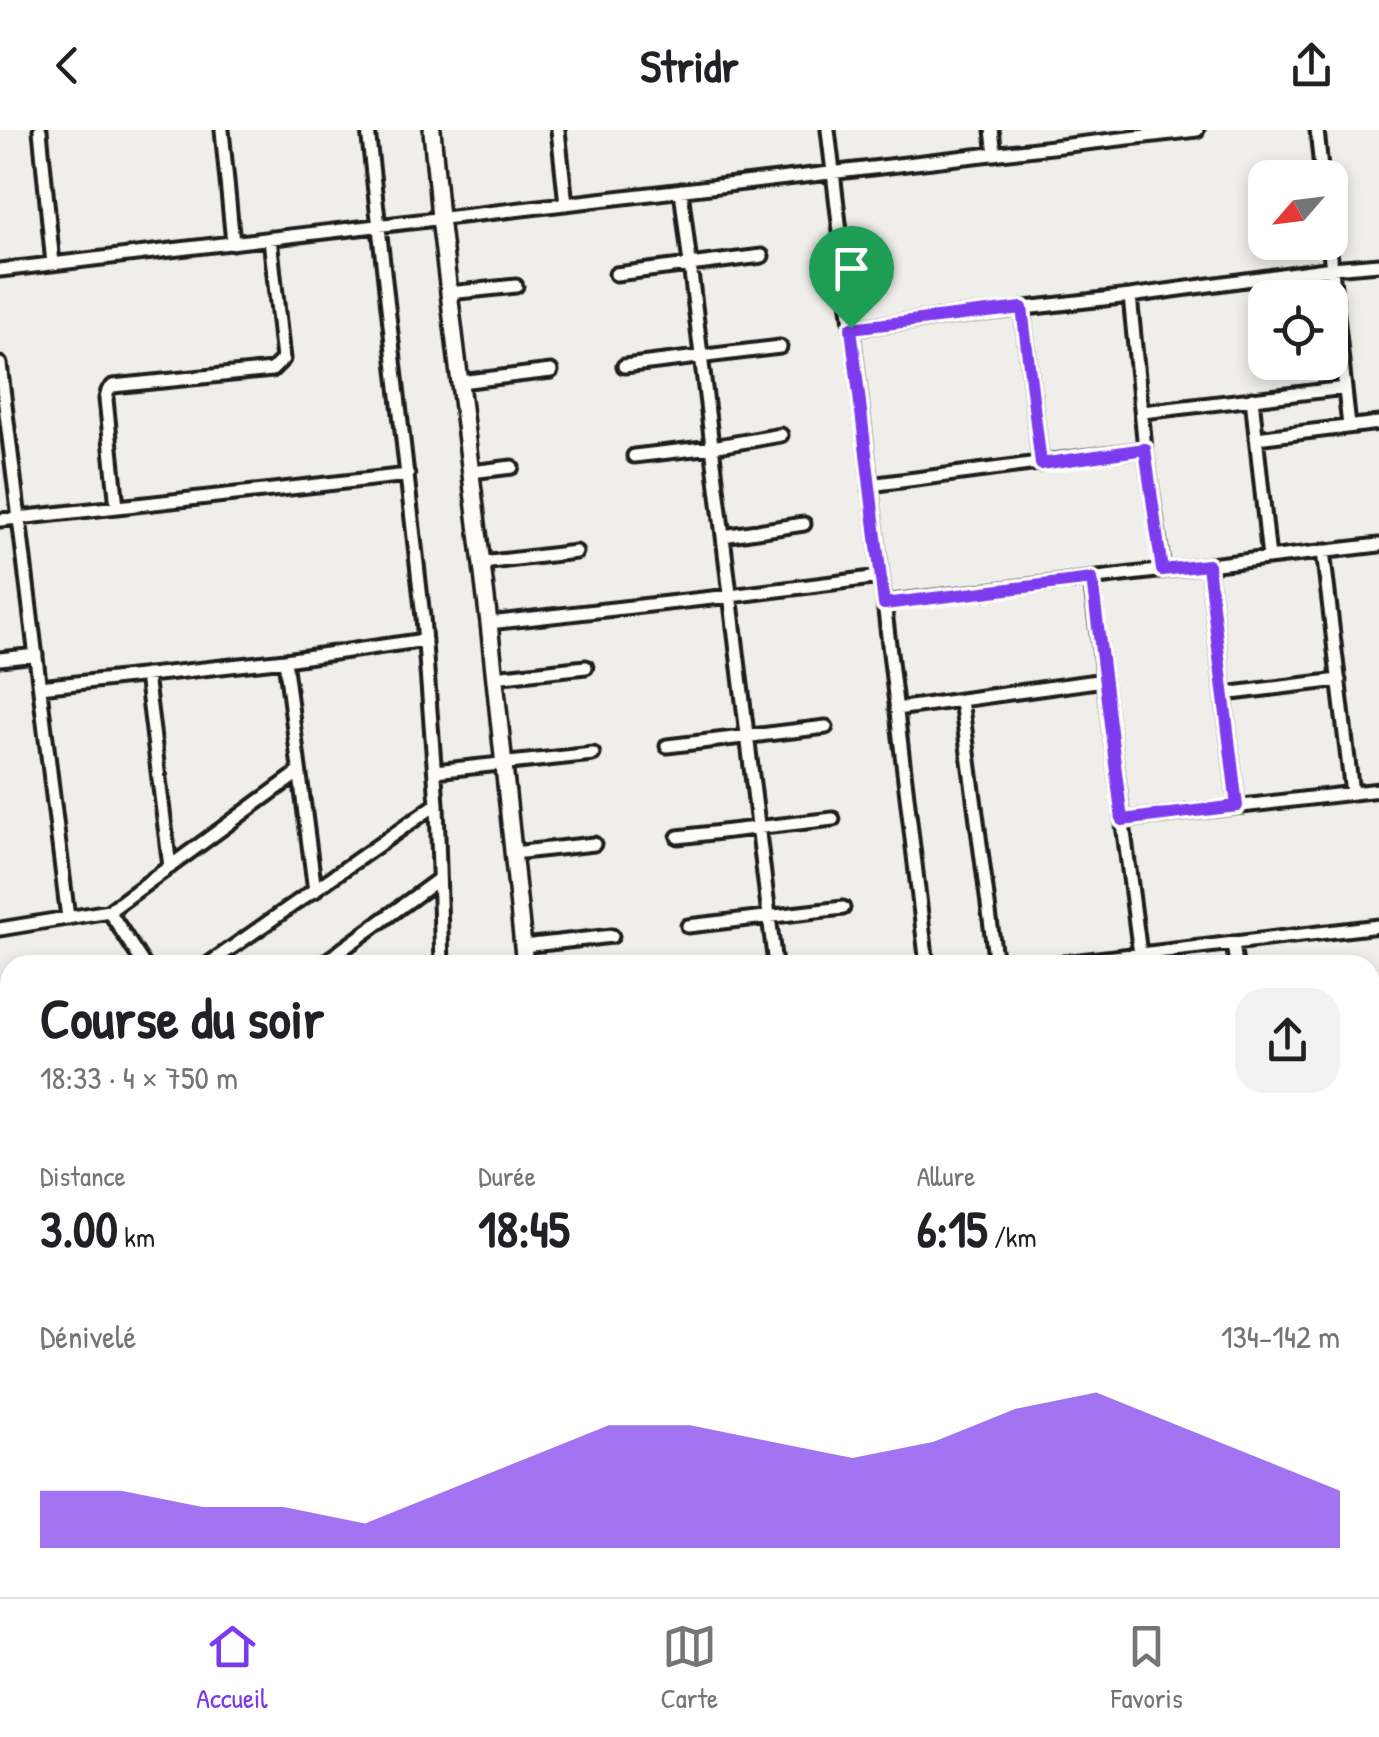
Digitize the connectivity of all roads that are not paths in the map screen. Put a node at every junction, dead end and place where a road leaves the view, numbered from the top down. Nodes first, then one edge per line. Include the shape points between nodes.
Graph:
1 (40, 130) edge
2 (222, 130) edge
3 (368, 130) edge
4 (432, 130) edge
5 (558, 130) edge
6 (828, 130) edge
7 (992, 130) edge
8 (1197, 130) edge
9 (1317, 130) edge
10 (1108, 135) edge
11 (994, 154) junction
12 (1320, 160) edge
13 (833, 172) junction
14 (681, 190) junction
15 (566, 204) junction
16 (440, 218) junction
17 (378, 226) junction
18 (270, 238) junction
19 (233, 243) junction
20 (762, 256) dead end
21 (1331, 260) edge
22 (53, 264) junction
23 (1379, 264) edge
24 (690, 265) junction
25 (1332, 268) junction
26 (0, 270) edge
27 (616, 274) dead end
28 (516, 286) dead end
29 (449, 293) junction
30 (1130, 296) junction
31 (1022, 308) junction
32 (851, 328) junction
33 (780, 347) dead end
34 (701, 356) junction
35 (0, 364) edge
36 (624, 366) dead end
37 (551, 370) dead end
38 (460, 382) junction
39 (1345, 388) junction
40 (1252, 398) junction
41 (1143, 412) junction
42 (1379, 422) edge
43 (1349, 426) junction
44 (781, 435) dead end
45 (1256, 438) junction
46 (712, 447) junction
47 (1145, 449) junction
48 (634, 456) dead end
49 (1041, 464) junction
50 (512, 468) dead end
51 (471, 472) junction
52 (408, 475) junction
53 (870, 486) junction
54 (117, 507) junction
55 (19, 518) junction
56 (0, 520) edge
57 (804, 524) dead end
58 (723, 536) junction
59 (1379, 545) edge
60 (576, 552) dead end
61 (1323, 552) junction
62 (1270, 558) junction
63 (482, 563) junction
64 (1208, 565) junction
65 (1162, 570) junction
66 (880, 577) junction
67 (1092, 579) junction
68 (730, 596) junction
69 (884, 604) junction
70 (489, 623) junction
71 (425, 640) junction
72 (36, 655) junction
73 (0, 659) edge
74 (285, 660) junction
75 (586, 667) dead end
76 (146, 675) junction
77 (494, 678) junction
78 (1104, 680) junction
79 (1338, 680) junction
80 (40, 687) junction
81 (1224, 694) junction
82 (960, 700) junction
83 (896, 709) junction
84 (826, 727) dead end
85 (747, 737) junction
86 (667, 746) dead end
87 (592, 754) dead end
88 (504, 764) junction
89 (434, 771) junction
90 (298, 773) junction
91 (1379, 790) edge
92 (1352, 793) junction
93 (437, 804) junction
94 (1237, 806) junction
95 (833, 819) dead end
96 (1122, 820) junction
97 (758, 828) junction
98 (678, 837) dead end
99 (594, 844) dead end
100 (513, 853) junction
101 (170, 866) junction
102 (440, 879) junction
103 (314, 891) junction
104 (843, 908) dead end
105 (109, 912) junction
106 (769, 916) junction
107 (68, 918) junction
108 (688, 926) dead end
109 (1379, 926) edge
110 (0, 929) edge
111 (612, 936) dead end
112 (1233, 943) junction
113 (523, 946) junction
114 (1140, 954) junction
115 (137, 955) edge
116 (221, 955) edge
117 (335, 955) edge
118 (442, 955) edge
119 (524, 955) edge
120 (774, 955) edge
121 (925, 955) edge
122 (995, 955) edge
123 (1131, 955) edge
124 (1235, 955) edge

1 - 22 street
2 - 19 street
3 - 17 street
4 - 16 street
5 - 15 street
6 - 13 street
7 - 11 street
8 - 10 street
9 - 12 street
10 - 11 street
11 - 13 street
13 - 14 street
13 - 32 street
14 - 15 street
14 - 24 street
15 - 16 street
16 - 17 street
16 - 29 street
17 - 18 street
17 - 52 street
18 - 19 street
18 - 54 street via 283,360 272,370 108,391
19 - 22 street
20 - 24 street
21 - 25 street
22 - 26 street
23 - 25 street
24 - 27 street
24 - 34 street
25 - 30 street
25 - 39 street
28 - 29 street
29 - 38 street
30 - 31 street
30 - 41 street
31 - 32 street
31 - 49 street
32 - 53 street
33 - 34 street
34 - 36 street
34 - 46 street
35 - 55 street
37 - 38 street
38 - 51 street
39 - 40 street
39 - 43 street
40 - 41 street
40 - 45 street
41 - 47 street
42 - 43 street
43 - 45 street
44 - 46 street
45 - 62 street
46 - 48 street
46 - 58 street
47 - 49 street
47 - 65 street
49 - 53 street
50 - 51 street
51 - 63 street
52 - 54 street
52 - 71 street
53 - 66 street
54 - 55 street
55 - 56 street
55 - 72 street
57 - 58 street
58 - 68 street
59 - 61 street
60 - 63 street
61 - 62 street
61 - 79 street
62 - 64 street
63 - 70 street
64 - 65 street
64 - 81 street
65 - 67 street
66 - 68 street
66 - 69 street
67 - 69 street
67 - 78 street
68 - 70 street
68 - 85 street
69 - 83 street
70 - 77 street
71 - 74 street
71 - 89 street
72 - 73 street
72 - 80 street
74 - 76 street
74 - 90 street
75 - 77 street
76 - 80 street
76 - 101 street
77 - 88 street
78 - 82 street
78 - 96 street
79 - 81 street
79 - 92 street
80 - 107 street
81 - 94 street
82 - 83 street
82 - 122 street
83 - 121 street
84 - 85 street
85 - 86 street
85 - 97 street
87 - 88 street
88 - 89 street
88 - 100 street
89 - 93 street
90 - 101 street
90 - 103 street
91 - 92 street
92 - 94 street
93 - 102 street
93 - 103 street
94 - 96 street
95 - 97 street
96 - 114 street
97 - 98 street
97 - 106 street
99 - 100 street
100 - 113 street
101 - 105 street
102 - 117 street
102 - 118 street
103 - 116 street
104 - 106 street
105 - 107 street
105 - 115 street
106 - 108 street
106 - 120 street
107 - 110 street
109 - 112 street
111 - 113 street
112 - 114 street
112 - 124 street
113 - 119 street
114 - 123 street

